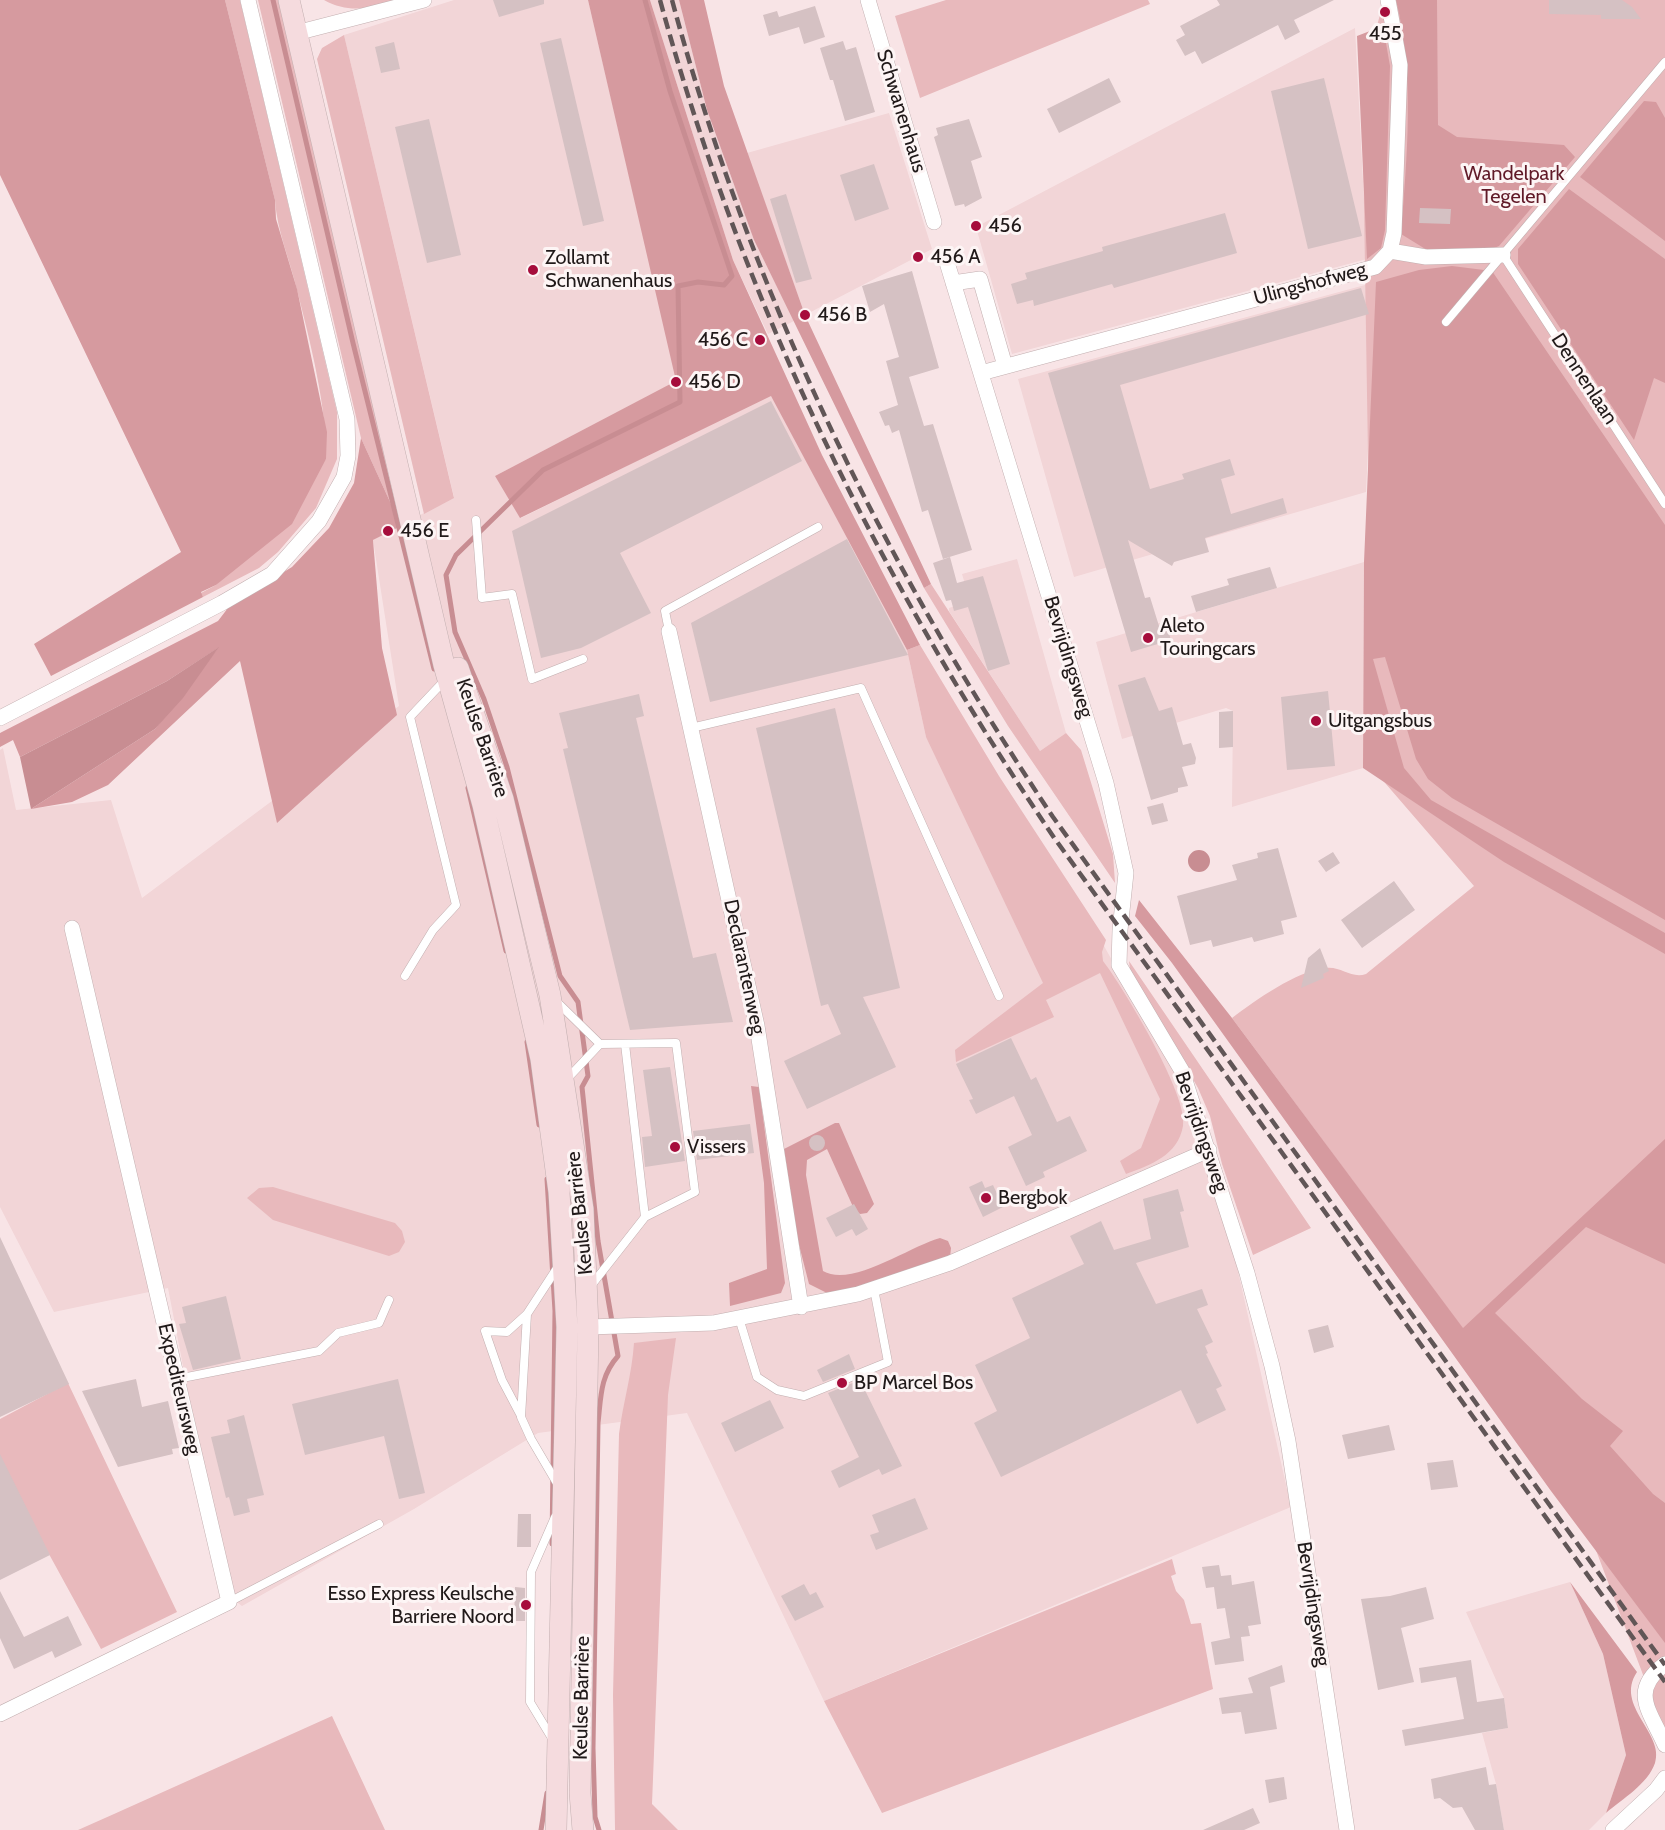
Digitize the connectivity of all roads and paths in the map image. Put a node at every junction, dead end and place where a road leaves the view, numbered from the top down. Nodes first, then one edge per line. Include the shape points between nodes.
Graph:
1 (248, 0) edge
2 (289, 0) edge
3 (424, 0) edge
4 (867, 0) edge
5 (1388, 0) edge
6 (296, 33) junction
7 (1665, 62) edge
8 (934, 222) dead end
9 (1390, 251) junction
10 (1503, 255) junction
11 (945, 256) dead end
12 (954, 283) junction
13 (1446, 322) dead end
14 (1005, 366) junction
15 (981, 373) junction
16 (1665, 504) edge
17 (476, 520) dead end
18 (818, 527) dead end
19 (434, 616) junction
20 (669, 631) joint
21 (583, 659) dead end
22 (447, 678) junction
23 (0, 718) edge
24 (691, 728) junction
25 (72, 928) dead end
26 (405, 976) dead end
27 (550, 995) junction
28 (999, 996) dead end
29 (600, 1044) junction
30 (625, 1044) junction
31 (565, 1082) junction
32 (1209, 1150) junction
33 (645, 1217) junction
34 (564, 1256) junction
35 (874, 1289) junction
36 (588, 1290) junction
37 (389, 1300) dead end
38 (801, 1307) junction
39 (527, 1314) junction
40 (739, 1318) junction
41 (588, 1327) junction
42 (177, 1379) junction
43 (521, 1417) junction
44 (564, 1496) junction
45 (380, 1524) dead end
46 (229, 1602) junction
47 (1665, 1664) edge
48 (0, 1714) edge
49 (1665, 1745) edge
50 (560, 1752) junction
51 (1665, 1778) edge
52 (556, 1830) edge
53 (583, 1830) edge
54 (1347, 1830) edge
55 (1613, 1830) edge

1 - 23 street via 347,419 344,477 320,521 272,574
2 - 6 main road, Keulse Barrière
3 - 6 street
4 - 8 street, Schwanenhaus
5 - 9 street, Ulingshofweg via 1400,65 1394,233
6 - 19 main road, Keulse Barrière
7 - 10 lane
9 - 10 street via 1426,257
9 - 14 street, Ulingshofweg via 1375,267
10 - 13 lane
10 - 16 lane, Dennenlaan
11 - 12 street, Bevrijdingsweg
12 - 14 street via 980,279
12 - 15 street, Bevrijdingsweg
14 - 15 street, Ulingshofweg
15 - 32 street, Bevrijdingsweg via 1106,783 1126,873 1119,965 1182,1071
17 - 21 lane via 482,598 512,594 532,679
18 - 20 lane via 665,611
19 - 22 main road, Keulse Barrière
19 - 27 main road, Keulse Barrière via 454,656 503,799
20 - 24 street, Declarantenweg
22 - 26 lane via 410,717 456,905 433,930
22 - 34 main road, Keulse Barrière via 483,805 541,1059
24 - 28 lane via 861,688
24 - 38 street, Declarantenweg via 757,1026
25 - 42 street, Expediteursweg
27 - 29 lane
27 - 31 main road, Keulse Barrière
29 - 30 lane
29 - 31 lane
30 - 33 lane
30 - 33 lane via 676,1043 695,1192
31 - 36 main road, Keulse Barrière via 583,1209
32 - 35 street via 950,1263
32 - 54 street, Bevrijdingsweg via 1247,1273 1288,1441
33 - 36 lane
34 - 39 lane
34 - 44 main road, Keulse Barrière
35 - 38 street
35 - 40 lane via 888,1362 804,1396 777,1390 757,1377
36 - 41 main road, Keulse Barrière
37 - 42 lane via 379,1323 338,1333 319,1351
38 - 40 street
39 - 43 lane
39 - 43 lane via 507,1332 485,1331 502,1380
40 - 41 street via 713,1323
41 - 53 main road, Keulse Barrière via 580,1793
42 - 46 street, Expediteursweg
43 - 44 lane
44 - 50 main road, Keulse Barrière
44 - 50 lane via 531,1572 530,1702
45 - 46 lane
46 - 48 street
47 - 49 street via 1648,1679 1645,1691
50 - 52 main road, Keulse Barrière
51 - 55 street

